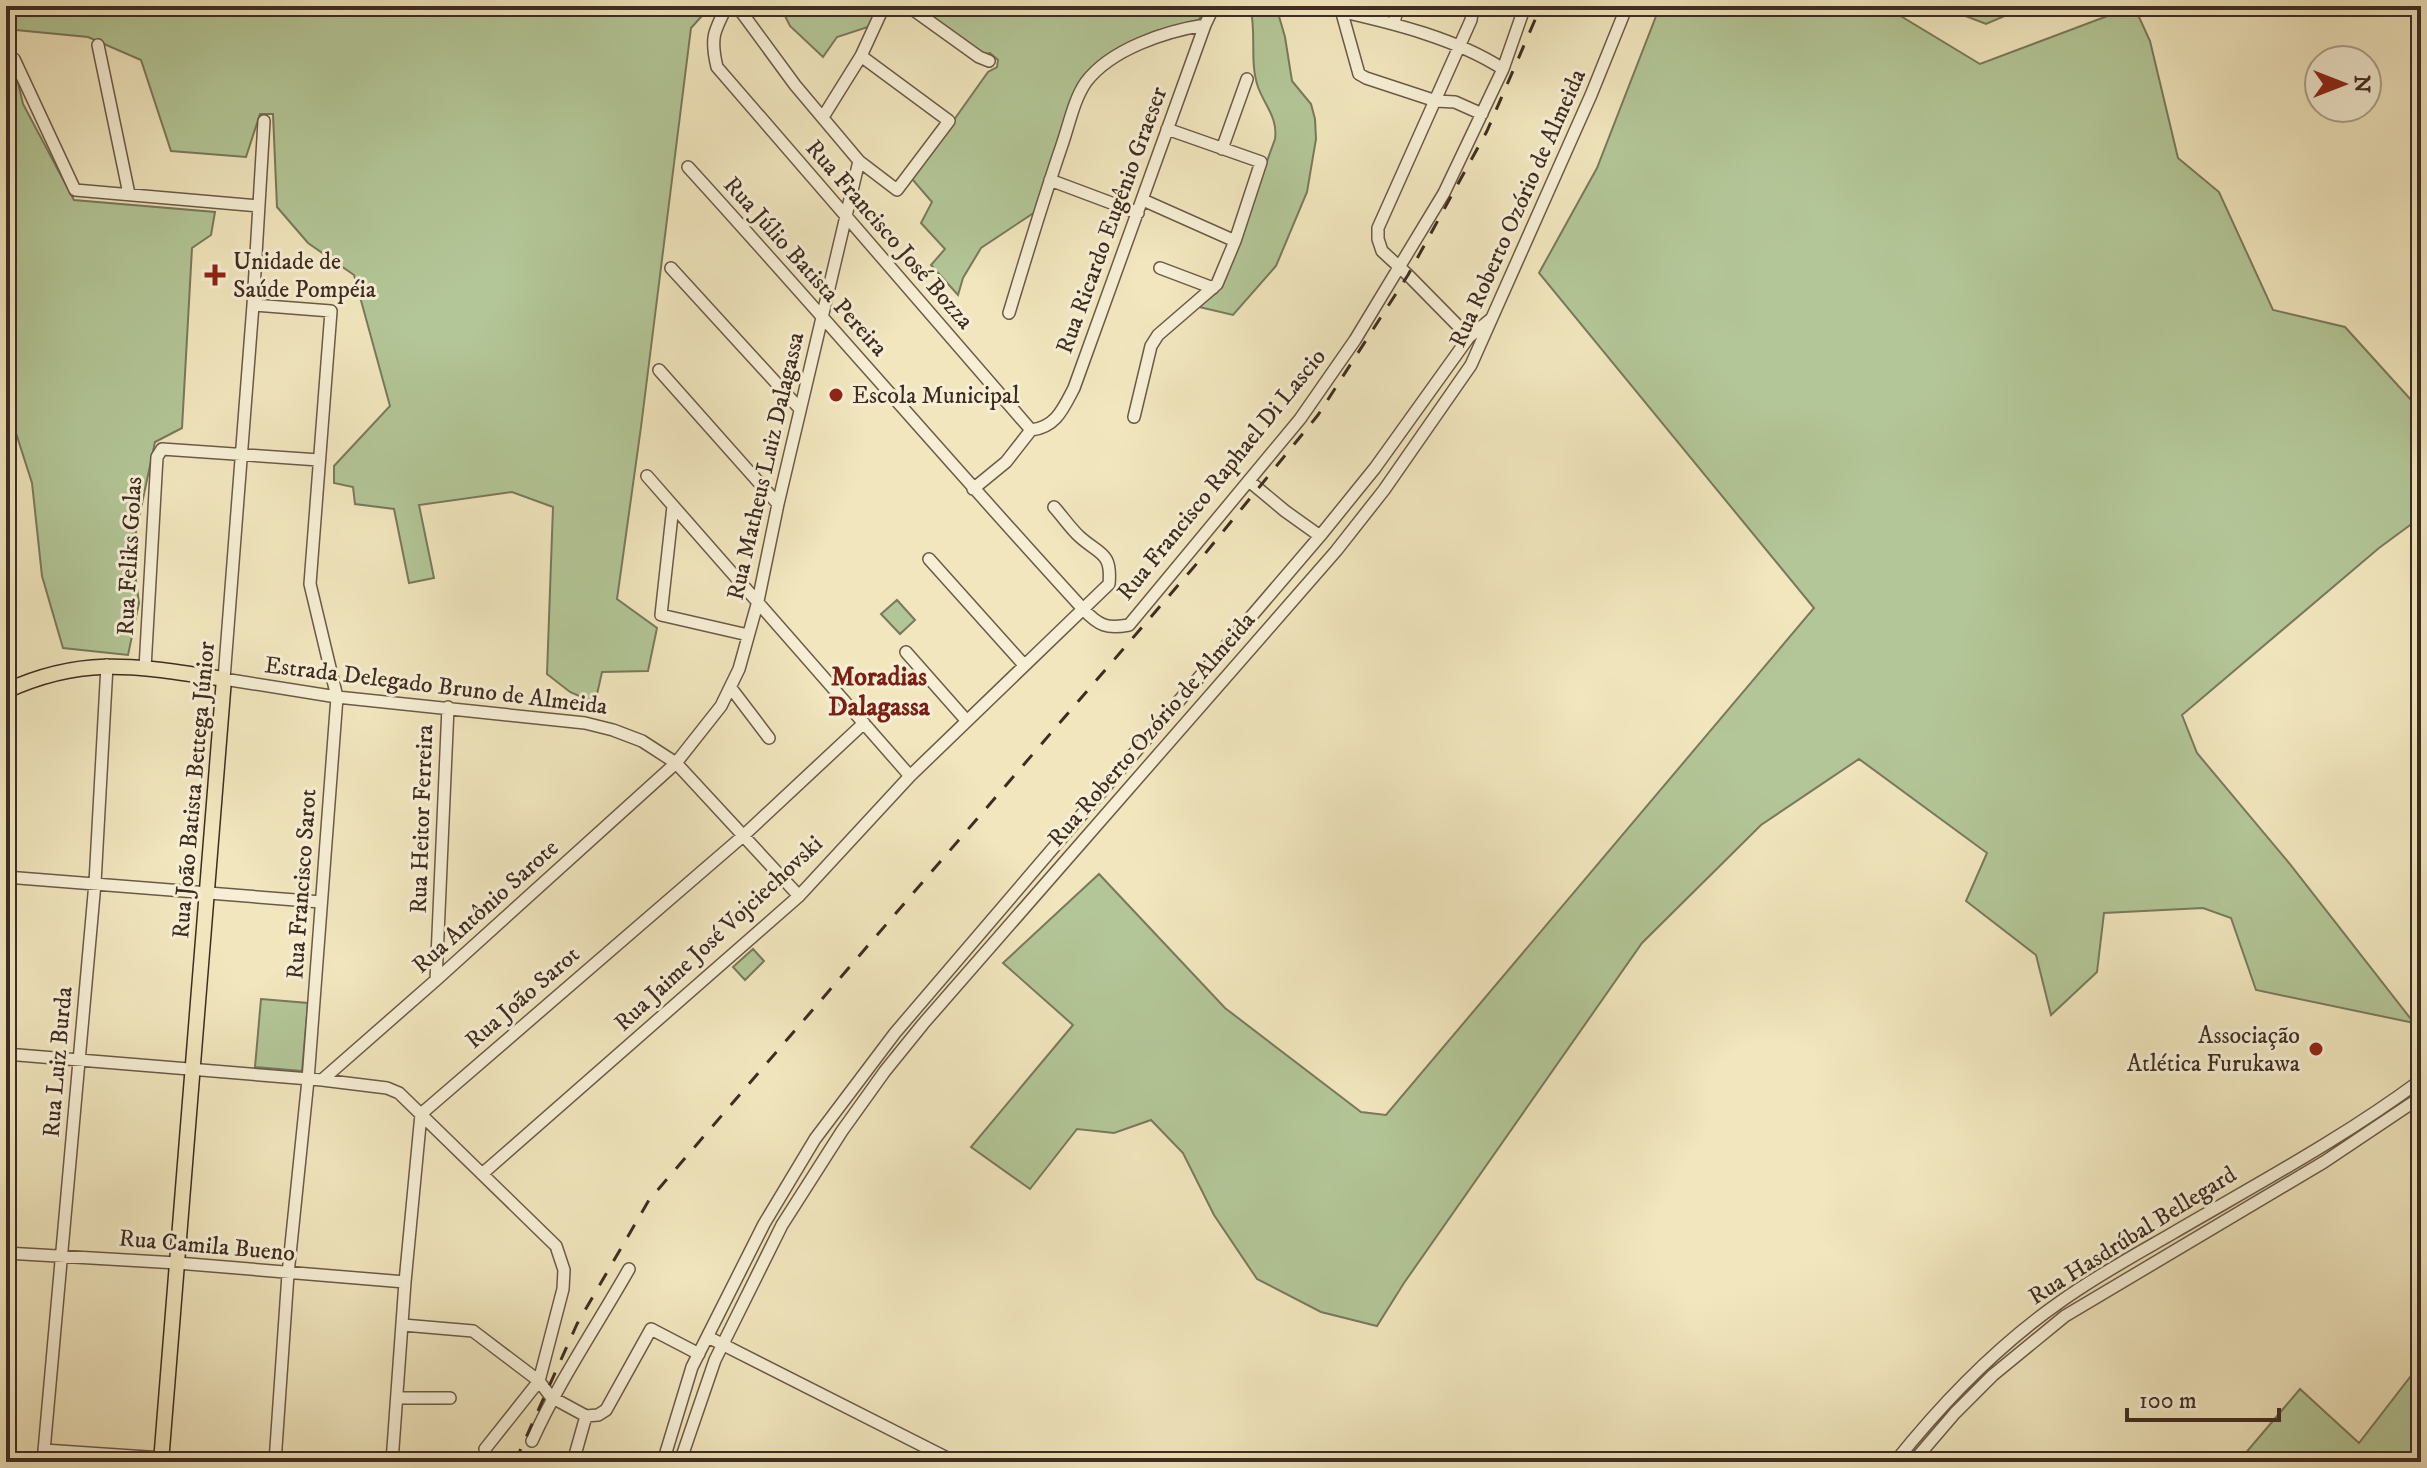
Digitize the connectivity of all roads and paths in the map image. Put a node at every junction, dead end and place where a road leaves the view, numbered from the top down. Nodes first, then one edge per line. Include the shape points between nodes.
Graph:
1 (727, 6) edge
2 (737, 6) edge
3 (884, 6) edge
4 (908, 6) edge
5 (1214, 6) edge
6 (1398, 6) edge
7 (1473, 6) edge
8 (1525, 6) edge
9 (1627, 6) edge
10 (1339, 9) edge
11 (1394, 23) junction
12 (1205, 25) junction
13 (98, 45) dead end
14 (1459, 48) junction
15 (861, 56) junction
16 (14, 59) dead end
17 (989, 61) dead end
18 (1503, 69) junction
19 (1247, 79) dead end
20 (1436, 101) junction
21 (1482, 114) junction
22 (823, 117) junction
23 (264, 121) dead end
24 (1167, 129) junction
25 (1222, 149) junction
26 (859, 161) junction
27 (688, 167) dead end
28 (1050, 180) junction
29 (129, 194) junction
30 (1143, 200) junction
31 (258, 206) junction
32 (1138, 213) junction
33 (845, 216) junction
34 (1235, 241) junction
35 (1401, 267) junction
36 (671, 268) dead end
37 (1160, 268) dead end
38 (1213, 288) junction
39 (253, 305) junction
40 (1009, 313) dead end
41 (822, 314) junction
42 (1494, 316) junction
43 (1469, 337) junction
44 (659, 370) dead end
45 (800, 409) junction
46 (1134, 417) dead end
47 (1031, 430) junction
48 (243, 455) junction
49 (319, 460) junction
50 (647, 476) dead end
51 (1249, 481) junction
52 (973, 489) junction
53 (778, 504) junction
54 (673, 506) junction
55 (1054, 507) dead end
56 (1320, 536) junction
57 (929, 559) dead end
58 (758, 601) junction
59 (1083, 609) junction
60 (748, 635) junction
61 (906, 652) dead end
62 (6, 661) edge
63 (107, 665) junction
64 (1024, 665) junction
65 (145, 668) junction
66 (224, 679) junction
67 (731, 688) junction
68 (7, 691) edge
69 (337, 697) junction
70 (448, 707) junction
71 (966, 720) junction
72 (864, 723) junction
73 (769, 738) dead end
74 (676, 763) junction
75 (910, 776) junction
76 (1081, 818) junction
77 (1092, 829) junction
78 (743, 836) junction
79 (1049, 855) junction
80 (1061, 866) junction
81 (6, 877) edge
82 (95, 883) junction
83 (208, 892) junction
84 (799, 896) junction
85 (321, 902) junction
86 (436, 980) junction
87 (895, 1033) junction
88 (907, 1043) junction
89 (6, 1054) edge
90 (79, 1059) junction
91 (873, 1062) junction
92 (192, 1069) junction
93 (885, 1071) junction
94 (308, 1080) junction
95 (322, 1080) junction
96 (2421, 1080) edge
97 (2421, 1097) edge
98 (421, 1114) junction
99 (832, 1115) junction
100 (847, 1124) junction
101 (482, 1174) junction
102 (776, 1202) junction
103 (790, 1211) junction
104 (6, 1253) edge
105 (61, 1256) junction
106 (177, 1263) junction
107 (629, 1269) dead end
108 (288, 1274) junction
109 (405, 1282) junction
110 (725, 1300) junction
111 (740, 1308) junction
112 (403, 1325) junction
113 (708, 1337) junction
114 (722, 1344) junction
115 (699, 1354) junction
116 (539, 1381) junction
117 (551, 1397) junction
118 (398, 1398) junction
119 (450, 1398) dead end
120 (586, 1416) junction
121 (532, 1441) dead end
122 (485, 1449) dead end
123 (44, 1456) edge
124 (162, 1460) edge
125 (221, 1462) edge
126 (275, 1462) edge
127 (392, 1462) edge
128 (573, 1462) edge
129 (663, 1462) edge
130 (680, 1462) edge
131 (955, 1462) edge
132 (1895, 1462) edge
133 (1913, 1462) edge

1 - 33 street, Rua Francisco José Bozza via 714,30 717,67
2 - 22 street
3 - 15 street
4 - 17 street
5 - 12 street, Rua Ricardo Eugênio Graeser
6 - 11 street
7 - 14 street
8 - 18 street, Rua Francisco Raphael Di Lascio
9 - 42 street, Rua Roberto Ozório de Almeida
10 - 11 street
10 - 20 street via 1359,74
11 - 14 street
12 - 24 street, Rua Ricardo Eugênio Graeser
12 - 28 street via 1139,44 1086,82
13 - 29 street
14 - 18 street
14 - 20 street
15 - 22 street
15 - 26 street via 949,121 897,190
16 - 29 street via 75,190
18 - 21 street, Rua Francisco Raphael Di Lascio
19 - 25 street
20 - 21 street via 1455,102
20 - 35 street via 1378,228 1382,251
21 - 35 street, Rua Francisco Raphael Di Lascio
22 - 26 street
23 - 31 street, Rua João Batista Bettega Júnior
24 - 25 street
24 - 30 street, Rua Ricardo Eugênio Graeser
25 - 34 street via 1261,162
26 - 33 street, Rua Matheus Luiz Dalagassa
27 - 41 street, Rua Júlio Batista Pereira
28 - 32 street
28 - 40 street
29 - 31 street
30 - 32 street, Rua Ricardo Eugênio Graeser
30 - 34 street
31 - 39 street, Rua João Batista Bettega Júnior
32 - 47 street, Rua Ricardo Eugênio Graeser via 1074,388 1060,414 1044,428
33 - 41 street, Rua Matheus Luiz Dalagassa
33 - 47 street, Rua Francisco José Bozza
34 - 38 street
35 - 43 street
35 - 51 street, Rua Francisco Raphael Di Lascio via 1300,419
36 - 45 street
37 - 38 street
38 - 46 street via 1151,346
39 - 48 street, Rua João Batista Bettega Júnior
39 - 49 street, Rua Francisco Sarot via 331,311
41 - 45 street, Rua Matheus Luiz Dalagassa
41 - 52 street, Rua Júlio Batista Pereira
42 - 43 street
42 - 77 street, Rua Roberto Ozório de Almeida via 1458,385 1356,526
43 - 56 street
44 - 53 street
45 - 53 street, Rua Matheus Luiz Dalagassa
47 - 52 street, Rua Ricardo Eugênio Graeser via 1006,462
48 - 49 street
48 - 65 street, Rua Feliks Golas via 162,449 157,457
48 - 66 street, Rua João Batista Bettega Júnior
49 - 69 street, Rua Francisco Sarot via 310,584
50 - 54 street
51 - 56 street
51 - 59 street, Rua Francisco Raphael Di Lascio via 1129,625 1113,628 1096,622
52 - 59 street, Rua Júlio Batista Pereira
53 - 58 street, Rua Matheus Luiz Dalagassa
54 - 58 street
54 - 60 street via 661,615
55 - 59 street, Rua Jaime José Vojciechovski via 1080,537 1103,553 1110,569 1109,584
56 - 76 street
57 - 64 street
58 - 60 street, Rua Matheus Luiz Dalagassa
58 - 72 street
59 - 64 street, Rua Jaime José Vojciechovski
60 - 67 street, Rua Matheus Luiz Dalagassa
61 - 71 street
62 - 68 street
63 - 65 main road, Estrada Delegado Bruno de Almeida
63 - 68 main road, Estrada Delegado Bruno de Almeida via 68,669
63 - 82 street, Rua Luiz Burda
64 - 71 street, Rua Jaime José Vojciechovski
65 - 66 main road, Estrada Delegado Bruno de Almeida
66 - 69 street, Estrada Delegado Bruno de Almeida
66 - 83 main road, Rua João Batista Bettega Júnior
67 - 73 street
67 - 74 street, Rua Matheus Luiz Dalagassa
69 - 70 street, Estrada Delegado Bruno de Almeida
69 - 85 street, Rua Francisco Sarot
70 - 74 street, Estrada Delegado Bruno de Almeida via 585,723 642,741
70 - 86 street, Rua Heitor Ferreira
71 - 75 street, Rua Jaime José Vojciechovski
72 - 75 street
72 - 78 street, Rua João Sarot
74 - 78 street, Estrada Delegado Bruno de Almeida
74 - 86 street, Rua Antônio Sarote
75 - 84 street, Rua Jaime José Vojciechovski
76 - 77 street
76 - 79 street
77 - 80 street, Rua Roberto Ozório de Almeida
78 - 84 street, Estrada Delegado Bruno de Almeida
78 - 98 street, Rua João Sarot
79 - 80 street
79 - 87 street
80 - 88 street, Rua Roberto Ozório de Almeida
81 - 82 street
82 - 83 street
82 - 90 street, Rua Luiz Burda
83 - 85 street
83 - 92 main road, Rua João Batista Bettega Júnior
84 - 101 street, Rua Jaime José Vojciechovski
85 - 94 street, Rua Francisco Sarot
86 - 95 street, Rua Antônio Sarote
87 - 88 street
87 - 91 street
88 - 93 street, Rua Roberto Ozório de Almeida
89 - 90 street
90 - 92 street
90 - 105 street, Rua Luiz Burda
91 - 93 street
91 - 99 street
92 - 94 street
92 - 106 main road, Rua João Batista Bettega Júnior
93 - 100 street, Rua Roberto Ozório de Almeida
94 - 95 street
94 - 108 street, Rua Francisco Sarot
95 - 98 street via 387,1088
96 - 132 street, Rua Hasdrúbal Bellegard via 2328,1143 2059,1303 1991,1357
97 - 133 street, Rua Hasdrúbal Bellegard via 2324,1162 2065,1316 1993,1375
98 - 101 street
98 - 109 street
99 - 100 street
99 - 102 street
100 - 103 street, Rua Roberto Ozório de Almeida
101 - 116 street via 556,1246 564,1270
102 - 103 street
102 - 110 street
103 - 111 street, Rua Roberto Ozório de Almeida
104 - 105 street, Rua Camila Bueno
105 - 106 street, Rua Camila Bueno
105 - 123 street, Rua Luiz Burda
106 - 108 street, Rua Camila Bueno
106 - 124 main road, Rua João Batista Bettega Júnior
107 - 117 street
108 - 109 street, Rua Camila Bueno
108 - 126 street, Rua Francisco Sarot
109 - 112 street
110 - 111 street
110 - 113 street
111 - 114 street, Rua Roberto Ozório de Almeida
112 - 116 street via 473,1331
112 - 118 street
113 - 114 street
113 - 115 street
114 - 130 street, Rua Roberto Ozório de Almeida
114 - 131 street
115 - 120 street via 651,1329 606,1410
115 - 129 street
116 - 117 street
116 - 122 street
117 - 120 street
117 - 121 street
118 - 119 street
118 - 127 street
120 - 128 street
123 - 124 street
124 - 125 street

